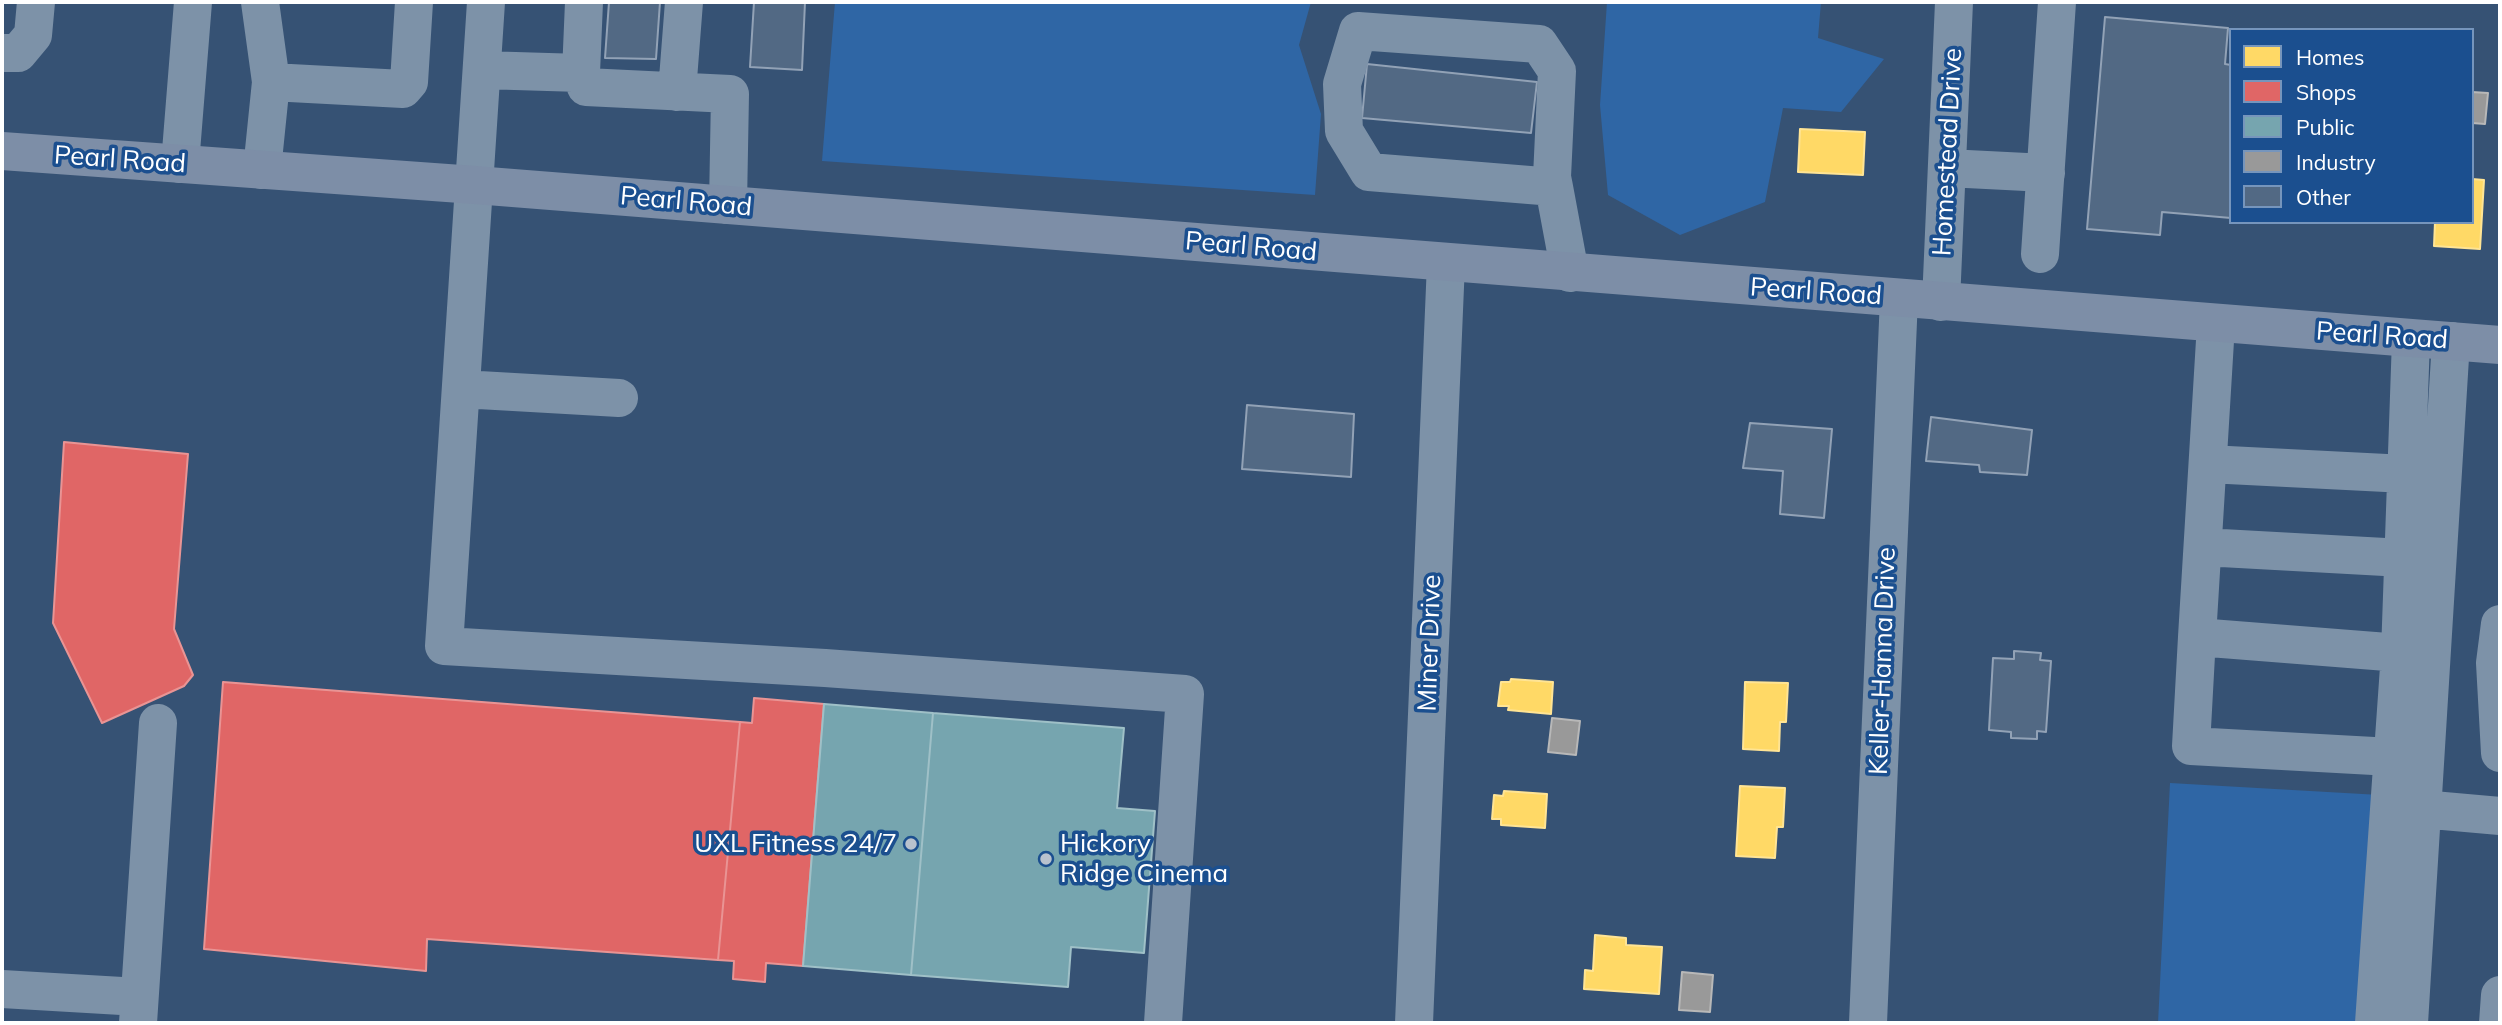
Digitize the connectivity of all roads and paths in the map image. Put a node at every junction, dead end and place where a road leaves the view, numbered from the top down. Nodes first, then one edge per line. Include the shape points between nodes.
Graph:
1 (36, 2) edge
2 (193, 2) edge
3 (260, 2) edge
4 (414, 2) edge
5 (486, 2) edge
6 (584, 2) edge
7 (684, 2) edge
8 (1954, 2) edge
9 (2057, 2) edge
10 (2, 53) edge
11 (482, 71) junction
12 (581, 73) junction
13 (271, 82) junction
14 (677, 92) junction
15 (2, 151) edge
16 (180, 164) junction
17 (1947, 168) junction
18 (262, 170) junction
19 (2046, 173) junction
20 (475, 185) junction
21 (1554, 187) junction
22 (728, 205) junction
23 (2040, 254) dead end
24 (1446, 263) junction
25 (1570, 273) junction
26 (1899, 298) junction
27 (1941, 302) junction
28 (2216, 324) junction
29 (2411, 339) junction
30 (2451, 341) junction
31 (2500, 345) edge
32 (461, 389) junction
33 (620, 398) dead end
34 (2207, 464) junction
35 (2406, 474) junction
36 (2203, 547) junction
37 (2403, 558) junction
38 (2417, 611) junction
39 (2500, 624) edge
40 (2197, 637) junction
41 (2400, 653) junction
42 (158, 723) dead end
43 (2500, 753) edge
44 (2392, 757) junction
45 (2421, 809) junction
46 (2500, 816) edge
47 (2401, 873) junction
48 (2, 989) edge
49 (2500, 995) edge
50 (139, 1010) edge
51 (1163, 1023) edge
52 (1414, 1023) edge
53 (1868, 1023) edge
54 (2374, 1023) edge
55 (2409, 1023) edge
56 (2498, 1023) edge

1 - 10 street via 33,35 18,53
2 - 16 street
3 - 13 street
4 - 13 street via 409,82 402,89
5 - 11 street
6 - 12 street
7 - 14 street
8 - 17 street, Homestead Drive
9 - 19 street
11 - 12 street
11 - 20 street
12 - 14 street via 586,87
13 - 18 street
14 - 22 street via 730,94
15 - 16 main road, Pearl Road
16 - 18 main road, Pearl Road
17 - 19 street
17 - 27 street, Homestead Drive
18 - 20 main road, Pearl Road
19 - 23 street
20 - 22 main road, Pearl Road
20 - 32 street
21 - 21 street via 1557,71 1539,44 1358,30 1342,84 1344,131 1369,172
21 - 25 street
22 - 24 main road, Pearl Road
24 - 25 main road, Pearl Road
24 - 52 street, Miner Drive
25 - 26 main road, Pearl Road
26 - 27 main road, Pearl Road
26 - 53 street, Keller-Hanna Drive
27 - 28 main road, Pearl Road
28 - 29 main road, Pearl Road
28 - 34 street
29 - 30 main road, Pearl Road
29 - 35 street
30 - 31 main road, Pearl Road
30 - 38 street
32 - 33 street
32 - 51 street via 444,646 1185,694
34 - 35 street
34 - 36 street
35 - 37 street
36 - 37 street
36 - 40 street
37 - 38 street
38 - 41 street
38 - 45 street
39 - 43 street via 2495,663
40 - 41 street
40 - 44 street via 2191,746
41 - 44 street
42 - 50 street
44 - 47 street
45 - 46 street
45 - 47 street
47 - 54 street
47 - 55 street
48 - 50 street
49 - 56 street

